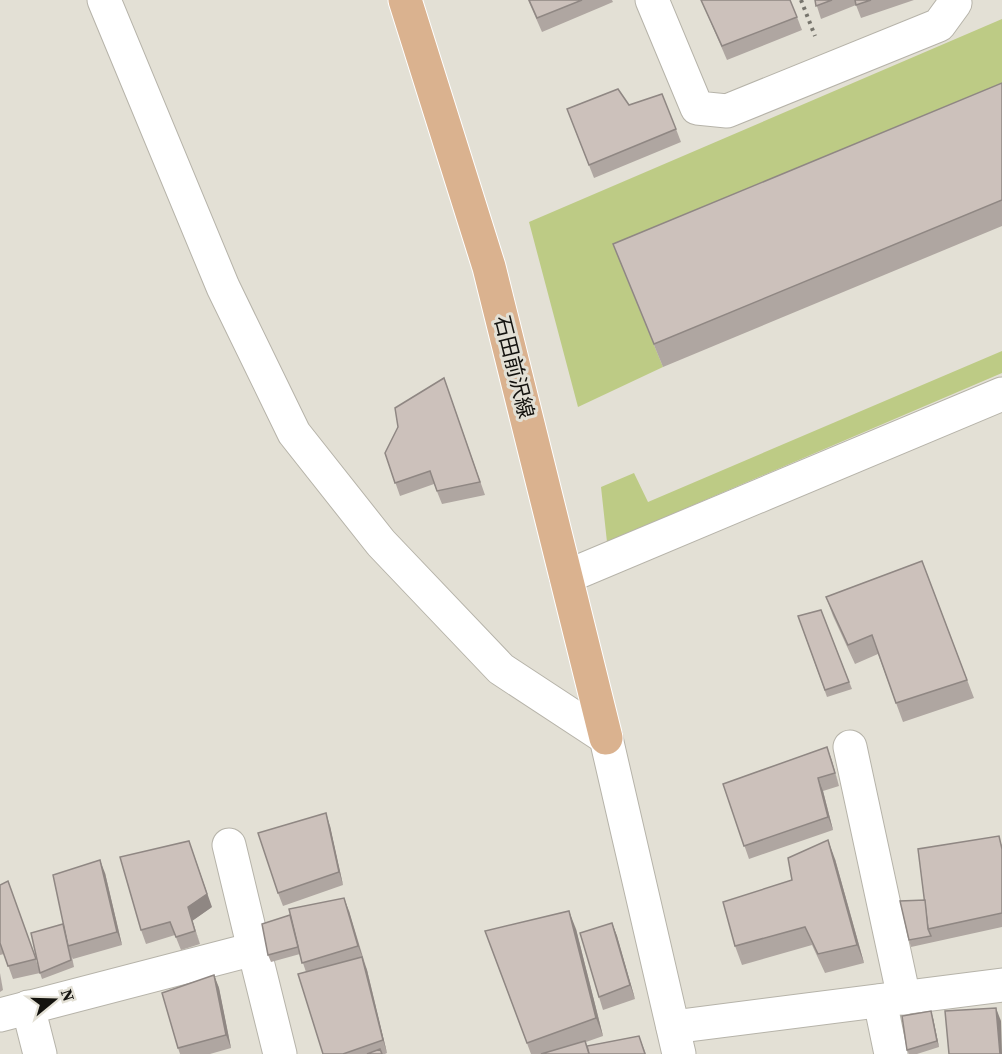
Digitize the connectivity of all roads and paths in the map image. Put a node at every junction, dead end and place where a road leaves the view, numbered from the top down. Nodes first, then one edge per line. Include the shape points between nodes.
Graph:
1 (104, 0) edge
2 (405, 0) edge
3 (652, 0) edge
4 (954, 0) edge
5 (1002, 394) edge
6 (566, 577) junction
7 (606, 738) junction
8 (850, 747) dead end
9 (229, 845) dead end
10 (254, 949) junction
11 (1002, 985) edge
12 (892, 999) junction
13 (14, 1011) edge
14 (676, 1041) edge
15 (40, 1054) edge
16 (280, 1054) edge
17 (891, 1054) edge

1 - 7 street via 223,287 294,433 381,543 501,669
2 - 6 main road, 石田前沢線 via 489,267
3 - 4 street via 697,108 727,111 939,25
5 - 6 street
6 - 7 main road, 石田前沢線
7 - 14 street
8 - 12 street
9 - 10 street
10 - 13 street
10 - 16 street
11 - 12 street
12 - 14 street
12 - 17 street
13 - 15 street

